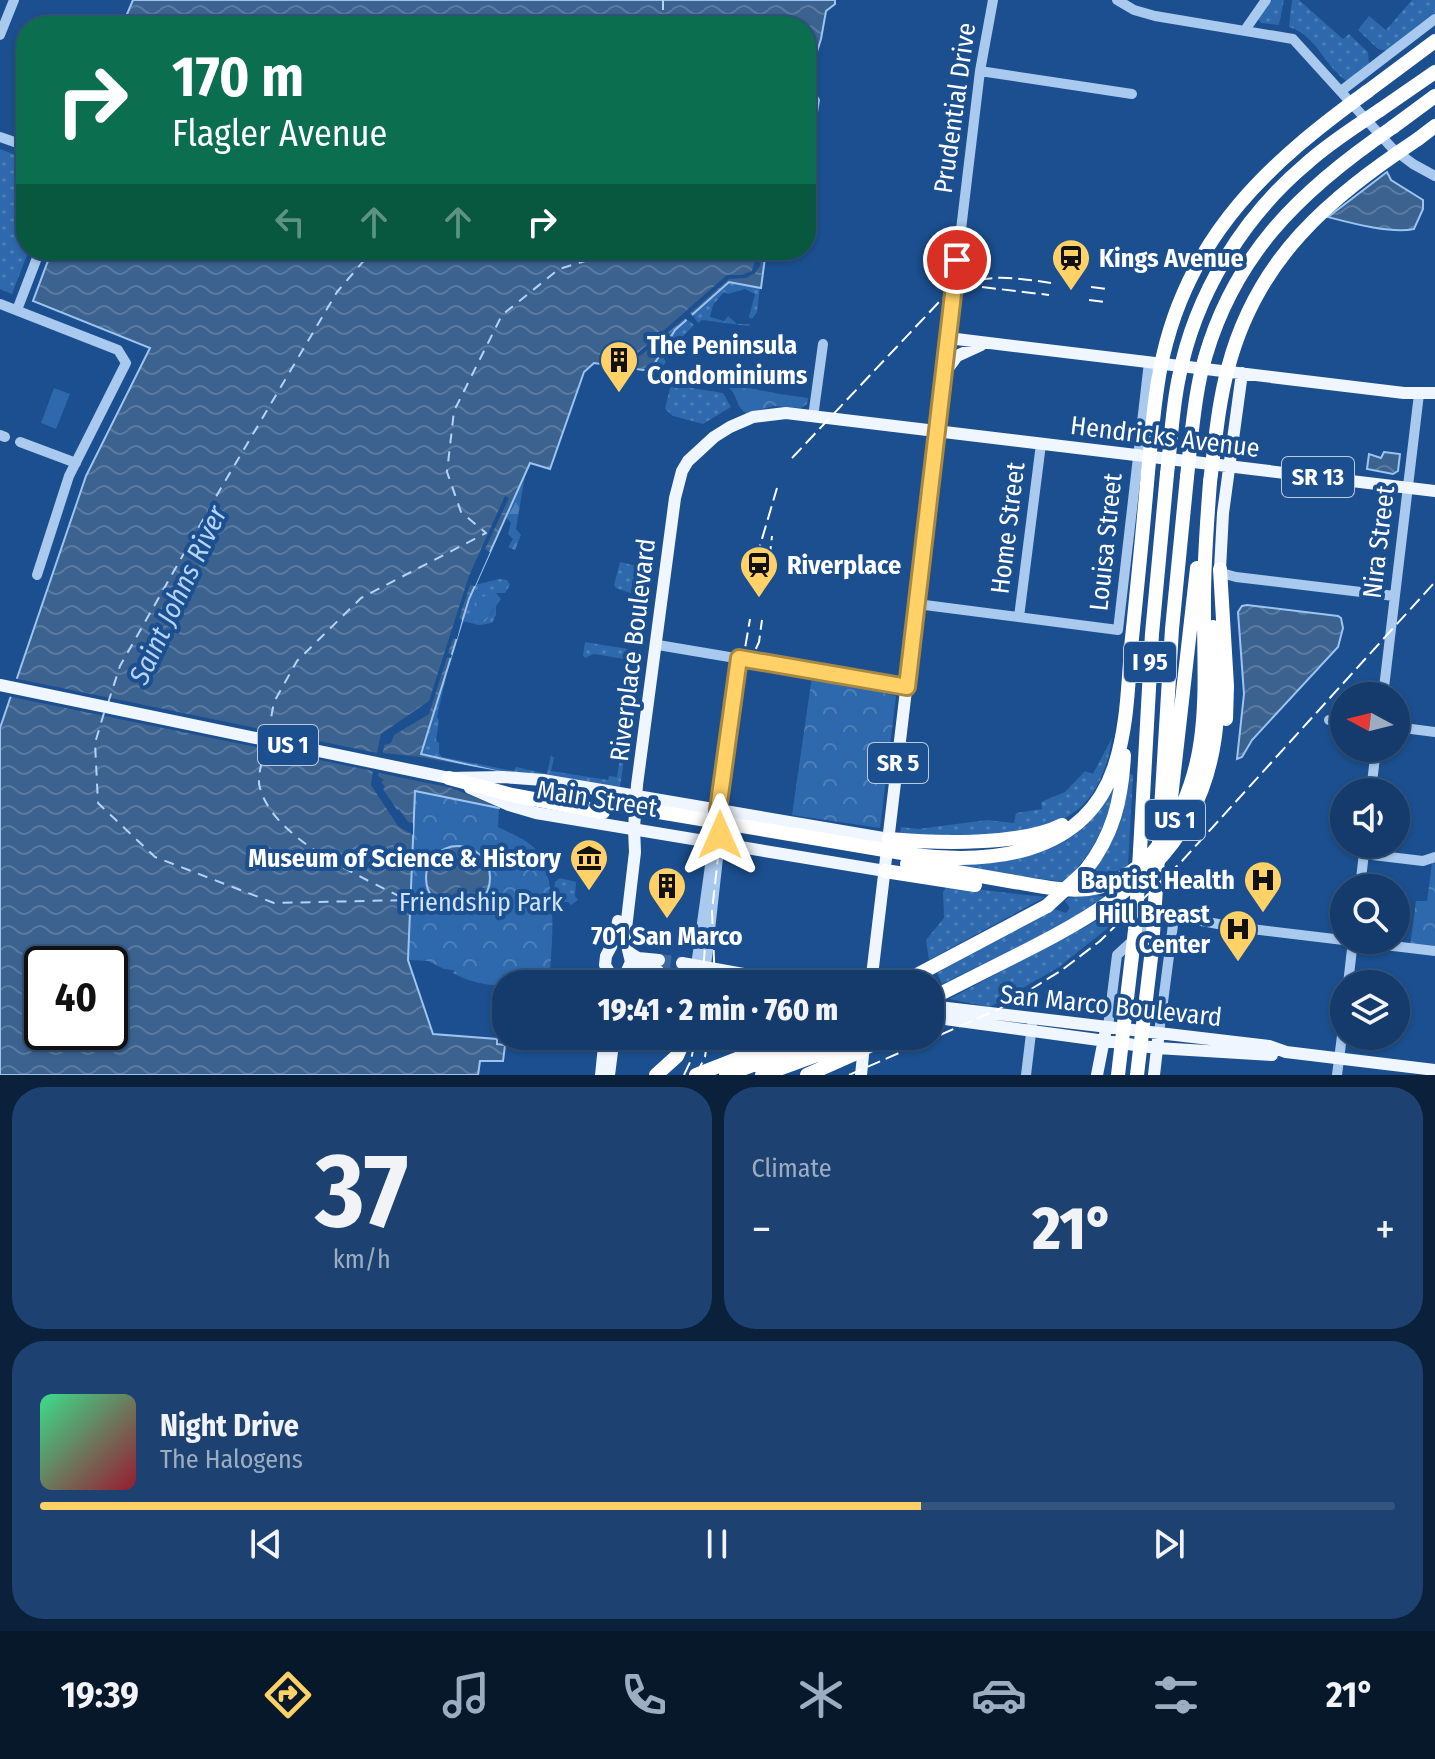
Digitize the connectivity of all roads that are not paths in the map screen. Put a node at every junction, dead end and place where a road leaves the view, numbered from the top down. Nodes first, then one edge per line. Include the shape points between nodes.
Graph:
1 (14, 0) edge
2 (993, 0) edge
3 (1117, 0) edge
4 (1266, 0) edge
5 (1435, 19) edge
6 (1245, 30) junction
7 (0, 35) edge
8 (1435, 41) edge
9 (980, 71) junction
10 (1435, 72) edge
11 (1341, 91) junction
12 (1132, 94) dead end
13 (1435, 96) edge
14 (1435, 127) edge
15 (1435, 176) edge
16 (36, 260) edge
17 (0, 304) edge
18 (17, 310) junction
19 (948, 338) junction
20 (990, 343) junction
21 (823, 344) dead end
22 (1149, 362) junction
23 (1242, 373) junction
24 (944, 374) junction
25 (1435, 393) edge
26 (1419, 394) junction
27 (813, 417) junction
28 (937, 432) junction
29 (20, 442) dead end
30 (1041, 444) junction
31 (1138, 456) junction
32 (76, 463) junction
33 (1229, 466) junction
34 (1210, 482) junction
35 (1407, 488) junction
36 (1435, 491) edge
37 (1207, 527) junction
38 (1220, 569) junction
39 (37, 575) dead end
40 (1394, 596) junction
41 (917, 604) junction
42 (1019, 617) junction
43 (658, 645) junction
44 (739, 658) junction
45 (1385, 682) edge
46 (0, 685) edge
47 (907, 687) junction
48 (1125, 710) junction
49 (1410, 729) edge
50 (1435, 732) edge
51 (449, 778) joint
52 (507, 790) junction
53 (636, 796) junction
54 (1100, 796) junction
55 (718, 810) junction
56 (1187, 823) junction
57 (801, 825) junction
58 (634, 828) junction
59 (859, 835) junction
60 (889, 839) junction
61 (717, 842) junction
62 (796, 856) junction
63 (1435, 857) edge
64 (1408, 858) edge
65 (907, 859) junction
66 (854, 866) junction
67 (885, 871) junction
68 (1088, 889) junction
69 (1155, 909) junction
70 (1174, 917) junction
71 (1330, 937) edge
72 (1410, 948) edge
73 (611, 949) junction
74 (1435, 951) edge
75 (629, 952) junction
76 (607, 970) edge
77 (627, 970) edge
78 (632, 970) edge
79 (696, 970) edge
80 (873, 970) edge
81 (926, 970) edge
82 (944, 992) edge
83 (944, 1009) edge
84 (944, 1020) edge
85 (1032, 1025) junction
86 (1108, 1027) junction
87 (1159, 1033) junction
88 (1073, 1036) junction
89 (1102, 1041) junction
90 (1157, 1048) junction
91 (1178, 1048) junction
92 (605, 1050) edge
93 (611, 1050) edge
94 (679, 1050) edge
95 (759, 1050) edge
96 (838, 1050) edge
97 (848, 1050) edge
98 (863, 1050) edge
99 (1340, 1050) edge
100 (1286, 1052) junction
101 (1339, 1058) junction
102 (824, 1060) junction
103 (1433, 1071) edge
104 (605, 1074) edge
105 (1098, 1074) edge
106 (656, 1075) edge
107 (696, 1075) edge
108 (726, 1075) edge
109 (762, 1075) edge
110 (776, 1075) edge
111 (807, 1075) edge
112 (861, 1075) edge
113 (1026, 1075) edge
114 (1118, 1075) edge
115 (1137, 1075) edge
116 (1154, 1075) edge
117 (1337, 1075) edge

1 - 7 street
2 - 9 street, Prudential Drive
3 - 6 street via 1148,14
4 - 6 street
5 - 11 street
6 - 11 street via 1293,39
8 - 48 highway, US 1, bridge via 1272,167 1233,212 1182,299 1158,385
9 - 12 street
9 - 19 street, Prudential Drive
10 - 114 highway, I 95, bridge via 1326,147 1256,215 1200,309 1182,361 1152,634 1135,930
11 - 15 street via 1388,144
13 - 69 highway, I 95, bridge via 1306,193 1266,238 1217,324 1202,371 1187,477
14 - 34 highway, US 1, bridge via 1322,210 1267,276 1232,354
16 - 18 street
17 - 18 street
18 - 32 street via 118,350 126,365
19 - 20 main road
19 - 24 main road, Prudential Drive / SR 5
20 - 22 main road
20 - 24 main road via 966,350
21 - 27 street
22 - 23 main road
22 - 31 street, Louisa Street
23 - 26 main road
23 - 33 main road
24 - 28 main road, Prudential Drive / SR 5
25 - 26 main road
26 - 35 street, Nira Street
27 - 28 main road, Riverplace Boulevard
27 - 43 main road, Riverplace Boulevard via 753,417 692,454 682,471 674,509
28 - 30 main road, Hendricks Avenue / SR 13
28 - 41 main road, Prudential Drive / SR 5
29 - 32 street
30 - 31 main road, Hendricks Avenue / SR 13
30 - 42 street, Home Street
31 - 33 main road, Hendricks Avenue / SR 13
31 - 42 street, Louisa Street via 1118,630
32 - 39 street
33 - 35 main road, Hendricks Avenue / SR 13
33 - 38 main road
34 - 37 highway, US 1
34 - 69 highway, bridge
35 - 36 main road, Hendricks Avenue / SR 13
35 - 40 street, Nira Street
37 - 56 highway via 1217,722 1206,778
37 - 68 highway, US 1 via 1205,714 1193,779 1178,815 1146,860 1113,882
38 - 40 street via 1236,577
38 - 56 highway via 1226,722 1214,771
40 - 45 street, Nira Street
41 - 42 street
41 - 47 main road, Prudential Drive / SR 5
43 - 44 street
43 - 53 main road, Riverplace Boulevard
44 - 47 street
44 - 55 street
46 - 51 main road, US 1
47 - 60 main road, Prudential Drive / SR 5
48 - 54 highway, US 1 via 1116,762
48 - 81 highway, bridge via 1118,809 1085,871 1047,906
49 - 50 street
51 - 52 highway, US 1
52 - 53 main road, Main Street via 543,780
52 - 58 main road, Main Street via 541,814
52 - 65 highway, US 1, bridge
53 - 55 main road, Main Street
53 - 58 main road, Riverplace Boulevard
54 - 60 highway via 1069,822 1036,835
54 - 65 highway, US 1 via 1074,826 1035,848 980,858
55 - 57 main road, Main Street
55 - 61 street
56 - 82 highway via 1151,869 1110,903
57 - 59 main road, Main Street
57 - 62 main road
58 - 61 main road, Main Street
58 - 73 main road
58 - 75 main road via 625,932
59 - 60 main road, Main Street
59 - 66 main road via 868,842 870,853
60 - 67 main road, Prudential Drive / SR 5
61 - 62 main road, Main Street
61 - 79 street
62 - 66 main road, Main Street
63 - 64 street
65 - 68 highway, US 1 via 1038,886
66 - 67 main road, Main Street
67 - 68 highway via 1023,891
67 - 80 main road, Prudential Drive
69 - 115 highway, I 95, bridge
70 - 71 street
70 - 86 street via 1156,917 1118,953
70 - 87 street
72 - 74 street
73 - 75 main road
73 - 76 main road
75 - 77 main road
75 - 78 main road via 659,966
83 - 85 main road, San Marco Boulevard
84 - 85 main road, San Marco Boulevard
85 - 86 main road, San Marco Boulevard
85 - 88 main road, San Marco Boulevard
85 - 113 street
86 - 87 main road, San Marco Boulevard
86 - 89 main road
87 - 90 main road
87 - 100 main road, San Marco Boulevard
88 - 89 main road, San Marco Boulevard
88 - 105 main road via 1092,1049
89 - 90 main road, San Marco Boulevard
89 - 105 main road
90 - 91 main road, San Marco Boulevard
90 - 116 main road
91 - 100 main road, San Marco Boulevard
91 - 116 main road via 1163,1058
92 - 104 main road
93 - 104 main road
94 - 106 highway
95 - 107 highway
96 - 102 highway, bridge
97 - 102 highway
98 - 112 main road
99 - 101 street
100 - 101 main road, San Marco Boulevard
101 - 103 main road, San Marco Boulevard
101 - 117 street
102 - 108 highway via 833,1057 833,1049 820,1040
102 - 109 highway
102 - 110 highway
102 - 111 highway

